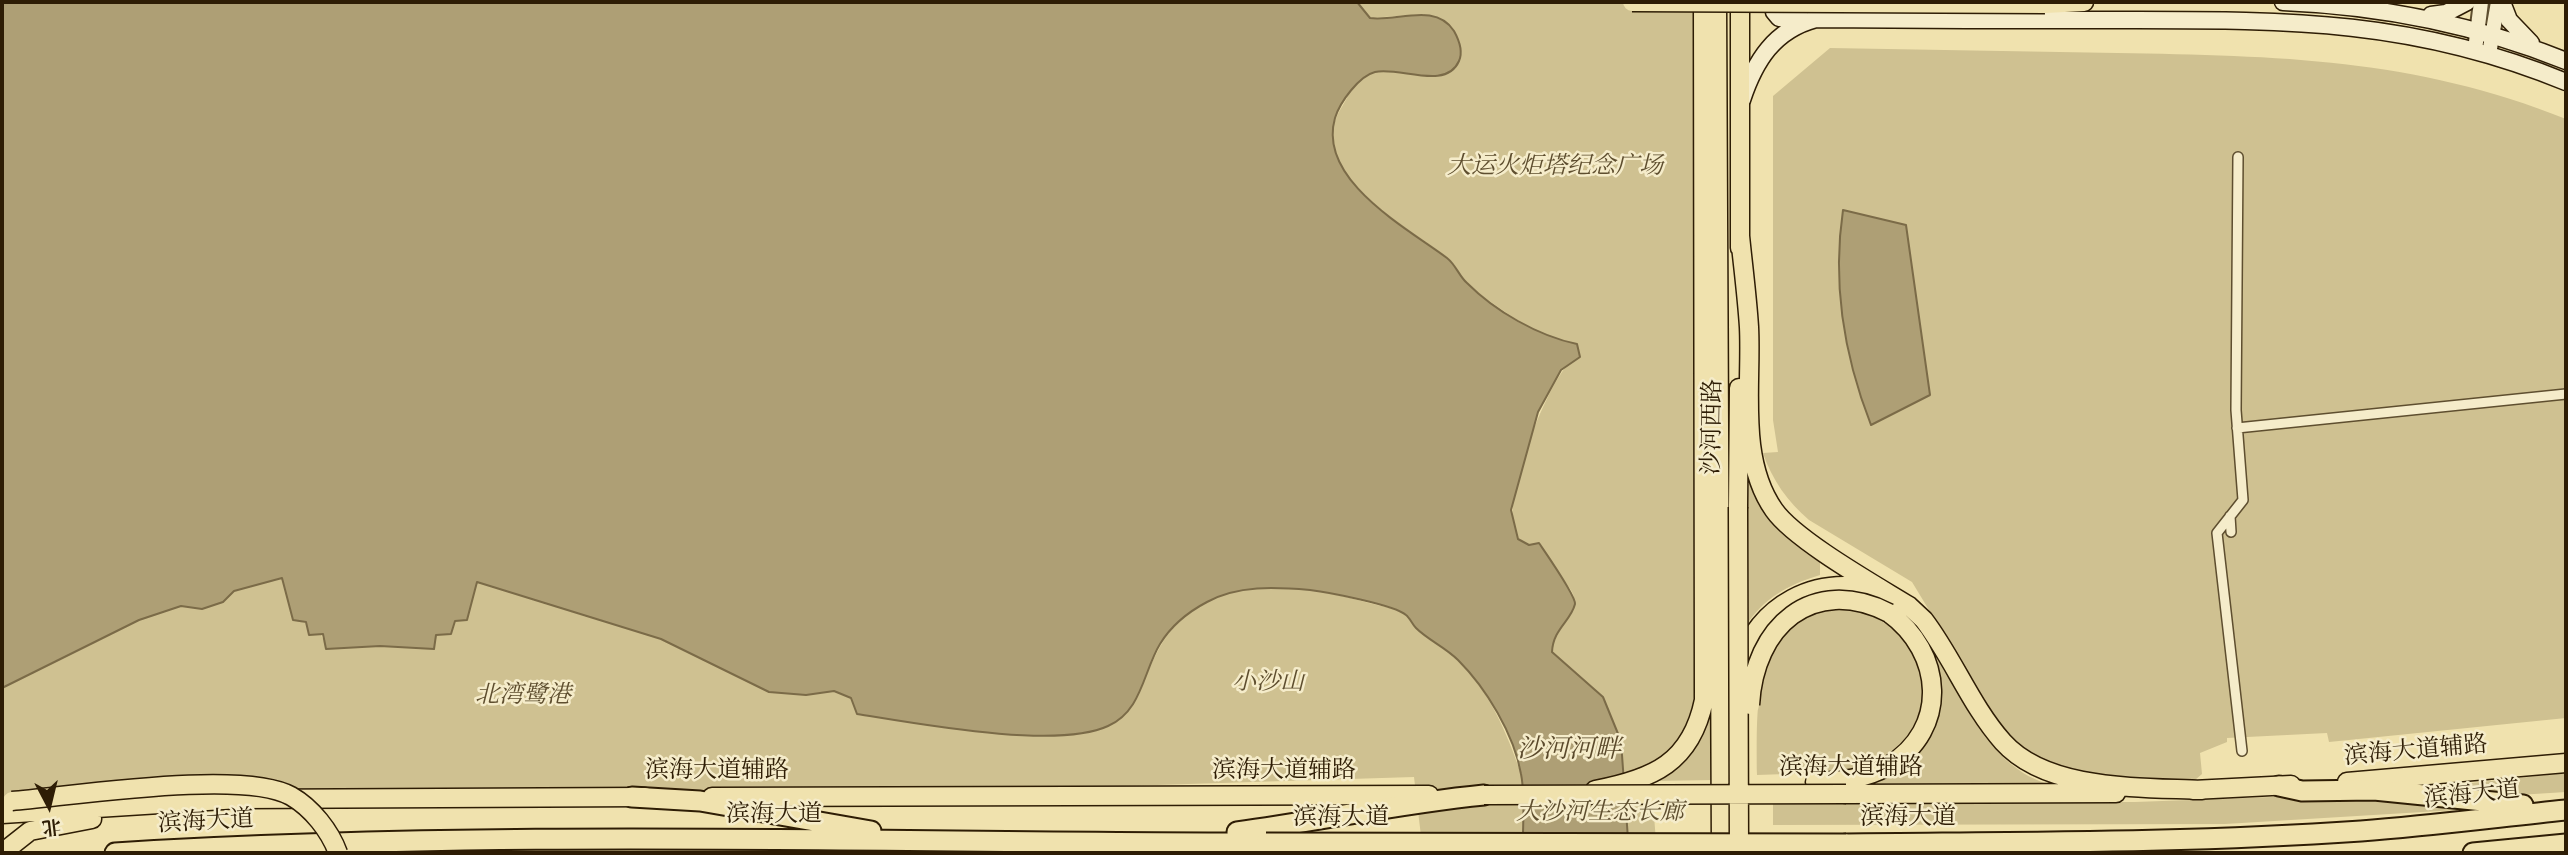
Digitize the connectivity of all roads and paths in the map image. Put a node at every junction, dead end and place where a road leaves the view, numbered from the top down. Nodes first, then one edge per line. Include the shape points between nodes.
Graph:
1 (1632, 2) edge
2 (1703, 2) edge
3 (1717, 2) edge
4 (1740, 2) edge
5 (1773, 2) edge
6 (2084, 2) edge
7 (2283, 2) edge
8 (2467, 2) edge
9 (2481, 2) edge
10 (2500, 2) edge
11 (2077, 11) edge
12 (2420, 16) junction
13 (1816, 19) junction
14 (2485, 32) junction
15 (2538, 50) junction
16 (2482, 52) junction
17 (2566, 61) edge
18 (2566, 82) edge
19 (1740, 105) junction
20 (2238, 157) dead end
21 (1741, 236) junction
22 (1702, 279) junction
23 (1717, 389) junction
24 (2566, 394) edge
25 (2237, 428) junction
26 (2230, 516) junction
27 (2231, 532) dead end
28 (1850, 577) junction
29 (1891, 604) junction
30 (2242, 751) dead end
31 (2566, 763) edge
32 (1720, 786) junction
33 (2279, 786) junction
34 (2202, 790) junction
35 (1691, 794) junction
36 (1485, 795) junction
37 (1556, 795) junction
38 (1740, 795) junction
39 (632, 797) junction
40 (483, 798) junction
41 (5, 806) edge
42 (2566, 808) edge
43 (1267, 836) junction
44 (917, 839) junction
45 (2566, 844) edge
46 (2, 853) edge
47 (115, 853) edge
48 (338, 853) edge
49 (1721, 853) edge
50 (1739, 853) edge
51 (2473, 853) edge

1 - 11 main road, bridge via 2045,4
2 - 22 main road
3 - 23 main road, 沙河西路
4 - 19 main road, 沙河西路
5 - 13 main road via 1774,12 1783,19
6 - 11 main road
7 - 12 main road
8 - 12 main road via 2446,13
9 - 14 street
10 - 14 street
10 - 15 main road via 2509,20
11 - 13 main road
11 - 16 main road via 2342,25 2416,35
12 - 14 main road
13 - 19 main road via 1770,44
14 - 15 main road
14 - 16 street
15 - 17 main road
16 - 18 main road
19 - 21 main road, 沙河西路
20 - 25 street
21 - 28 main road via 1752,451 1758,478 1774,510
21 - 38 main road, 沙河西路, bridge
22 - 23 main road
22 - 37 main road, bridge via 1706,686 1698,725 1687,744 1662,769 1640,780
23 - 32 main road, 沙河西路
24 - 25 street via 2461,410
25 - 26 street via 2243,500
26 - 27 street
26 - 30 street via 2217,533
28 - 29 main road
28 - 32 main road via 1809,590 1775,608 1745,646 1728,710
29 - 34 main road via 1924,620 1992,728 2025,761 2073,779
29 - 35 main road, bridge via 1930,667 1932,698 1922,732 1902,756 1874,773
29 - 38 main road, bridge via 1827,601 1792,615 1770,636 1752,680
31 - 33 main road, 滨海大道辅路
32 - 49 main road, 沙河西路
33 - 34 main road, 滨海大道辅路
33 - 42 highway
34 - 35 main road, 滨海大道辅路, bridge
35 - 37 main road, 滨海大道辅路, bridge
36 - 37 main road, 滨海大道辅路, bridge
36 - 39 main road, 滨海大道辅路
36 - 43 highway via 1419,802
38 - 50 main road, 沙河西路, bridge
39 - 40 main road, 滨海大道辅路
39 - 44 highway via 711,803
40 - 41 main road, 滨海大道辅路
40 - 46 main road via 111,817 44,826 18,838
41 - 48 main road, bridge via 203,784 259,786 291,796 304,806 327,830
42 - 43 highway, 滨海大道, bridge via 2414,827 2100,842 1846,844
43 - 44 highway, 滨海大道 via 1149,843
44 - 47 highway, 滨海大道 via 379,841
45 - 51 highway

